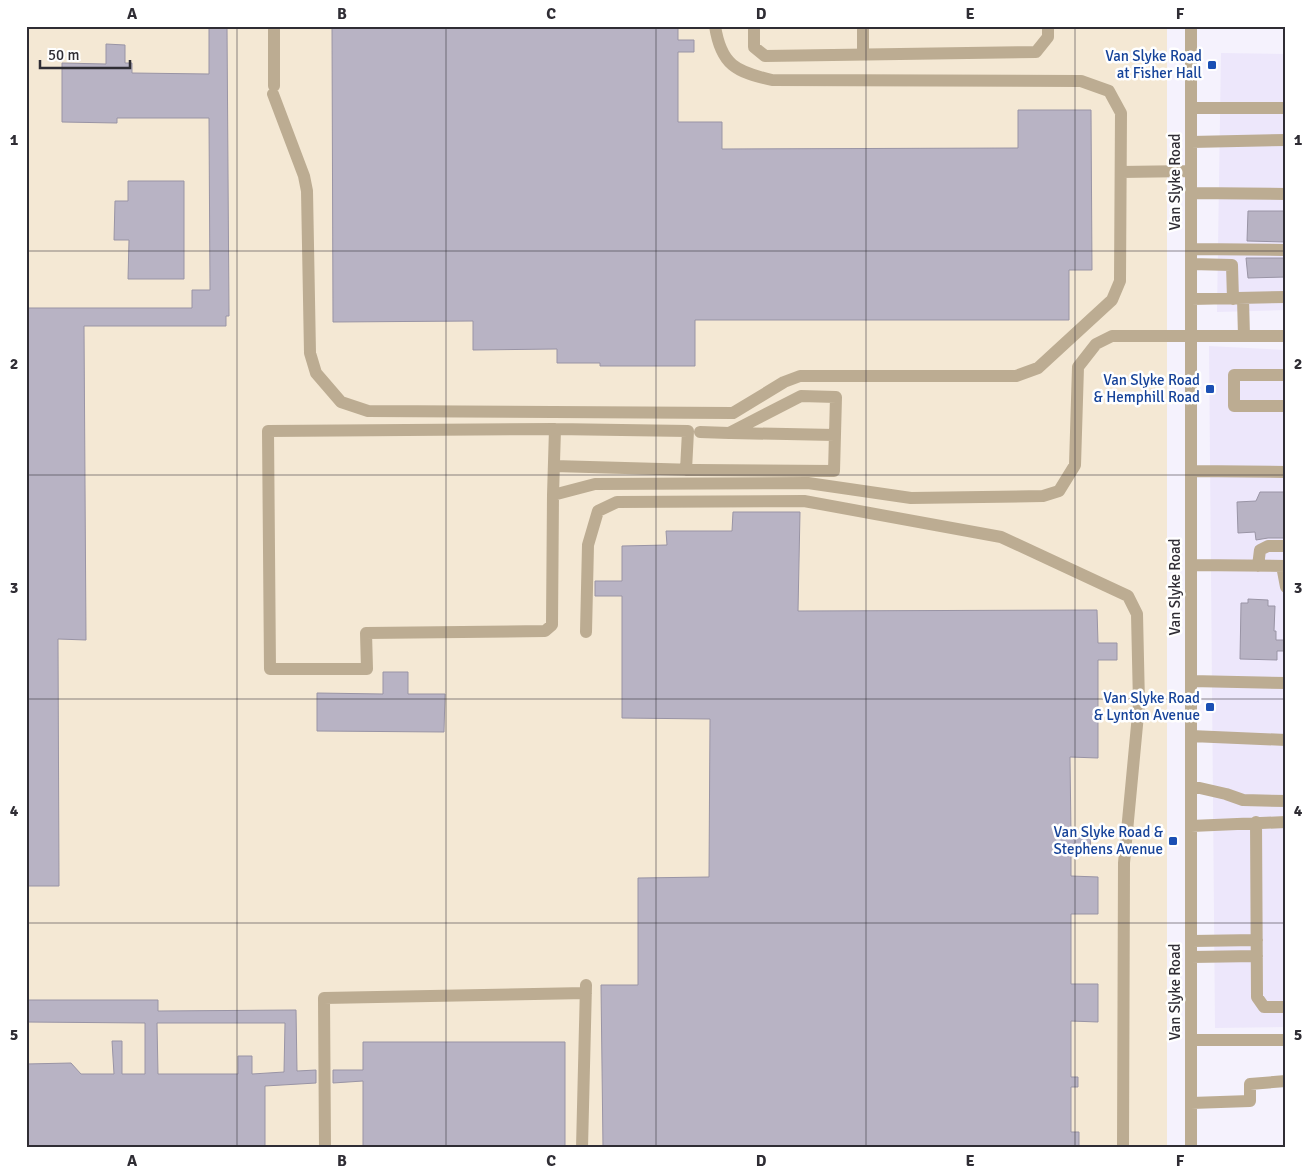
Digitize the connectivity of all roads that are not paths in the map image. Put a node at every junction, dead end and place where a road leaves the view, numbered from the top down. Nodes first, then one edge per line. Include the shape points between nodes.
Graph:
1 (274, 26) edge
2 (715, 26) edge
3 (754, 26) edge
4 (863, 26) edge
5 (1048, 26) edge
6 (1191, 26) edge
7 (862, 54) junction
8 (1191, 108) junction
9 (1286, 108) edge
10 (1286, 140) edge
11 (1191, 142) junction
12 (1191, 171) junction
13 (1121, 172) junction
14 (1191, 193) junction
15 (1286, 194) edge
16 (1191, 249) junction
17 (1286, 250) edge
18 (1191, 264) junction
19 (1191, 298) junction
20 (1286, 298) edge
21 (1238, 299) junction
22 (1192, 336) junction
23 (1244, 336) junction
24 (1286, 336) edge
25 (1286, 375) edge
26 (1286, 406) edge
27 (555, 429) junction
28 (700, 432) dead end
29 (729, 433) junction
30 (835, 435) junction
31 (554, 466) junction
32 (686, 470) junction
33 (1191, 471) junction
34 (1286, 472) edge
35 (553, 495) junction
36 (1286, 546) edge
37 (1192, 565) junction
38 (1258, 566) junction
39 (1284, 566) edge
40 (1286, 586) edge
41 (586, 632) dead end
42 (1192, 681) junction
43 (1286, 683) edge
44 (1191, 736) junction
45 (1286, 740) edge
46 (1191, 786) junction
47 (1286, 801) edge
48 (1256, 822) junction
49 (1286, 822) edge
50 (1191, 826) junction
51 (1192, 940) junction
52 (1257, 940) junction
53 (1257, 956) junction
54 (1192, 958) junction
55 (1286, 1007) edge
56 (1191, 1040) junction
57 (1286, 1040) edge
58 (1286, 1082) edge
59 (1191, 1103) junction
60 (325, 1148) edge
61 (582, 1148) edge
62 (1123, 1148) edge
63 (1191, 1148) edge

1 - 13 street via 273,90 307,191 310,353 316,373 341,402 368,411 733,413 800,376 1016,376 1038,368 1112,300 1120,281
2 - 13 street via 718,43 729,62 749,75 772,80 1082,81 1109,91 1121,113
3 - 7 street via 754,47 765,56
4 - 7 street
5 - 7 street via 1048,37 1036,52
6 - 8 street, Van Slyke Road
8 - 9 street
8 - 11 street, Van Slyke Road
10 - 11 street
11 - 12 street, Van Slyke Road
12 - 13 street
12 - 14 street, Van Slyke Road
14 - 15 street
14 - 16 street, Van Slyke Road
16 - 17 street
16 - 18 street, Van Slyke Road
18 - 19 street, Van Slyke Road
18 - 21 street via 1232,264
19 - 21 street
19 - 22 street, Van Slyke Road
20 - 21 street
21 - 23 street
22 - 23 street
22 - 33 street, Van Slyke Road
22 - 35 street via 1112,336 1096,344 1078,367 1075,465 1059,491 1043,496 911,498 808,483 595,484
23 - 24 street
25 - 26 street via 1234,375 1234,406
27 - 31 street
27 - 32 street via 688,431
27 - 35 street via 268,431 270,669 367,669 366,633 545,631 552,625
28 - 29 street
29 - 30 street
29 - 30 street via 801,396 836,396
30 - 32 street via 834,471
31 - 32 street
31 - 35 street
33 - 34 street
33 - 37 street, Van Slyke Road
36 - 38 street via 1268,546 1260,550
37 - 38 street
37 - 42 street, Van Slyke Road
38 - 39 street
39 - 40 street
41 - 62 street via 588,545 598,511 617,502 804,501 982,533 1001,537 1128,596 1137,614 1139,704 1124,863
42 - 43 street
42 - 44 street, Van Slyke Road
44 - 45 street
44 - 46 street, Van Slyke Road
46 - 47 street via 1243,800
46 - 50 street, Van Slyke Road
48 - 49 street
48 - 50 street
48 - 52 street
50 - 51 street, Van Slyke Road
51 - 52 street
51 - 54 street, Van Slyke Road
52 - 53 street
53 - 54 street
53 - 55 street via 1257,997 1264,1007
54 - 56 street, Van Slyke Road
56 - 57 street
56 - 59 street, Van Slyke Road
58 - 59 street via 1250,1084 1250,1101
59 - 63 street, Van Slyke Road
60 - 61 street via 324,998 586,989

